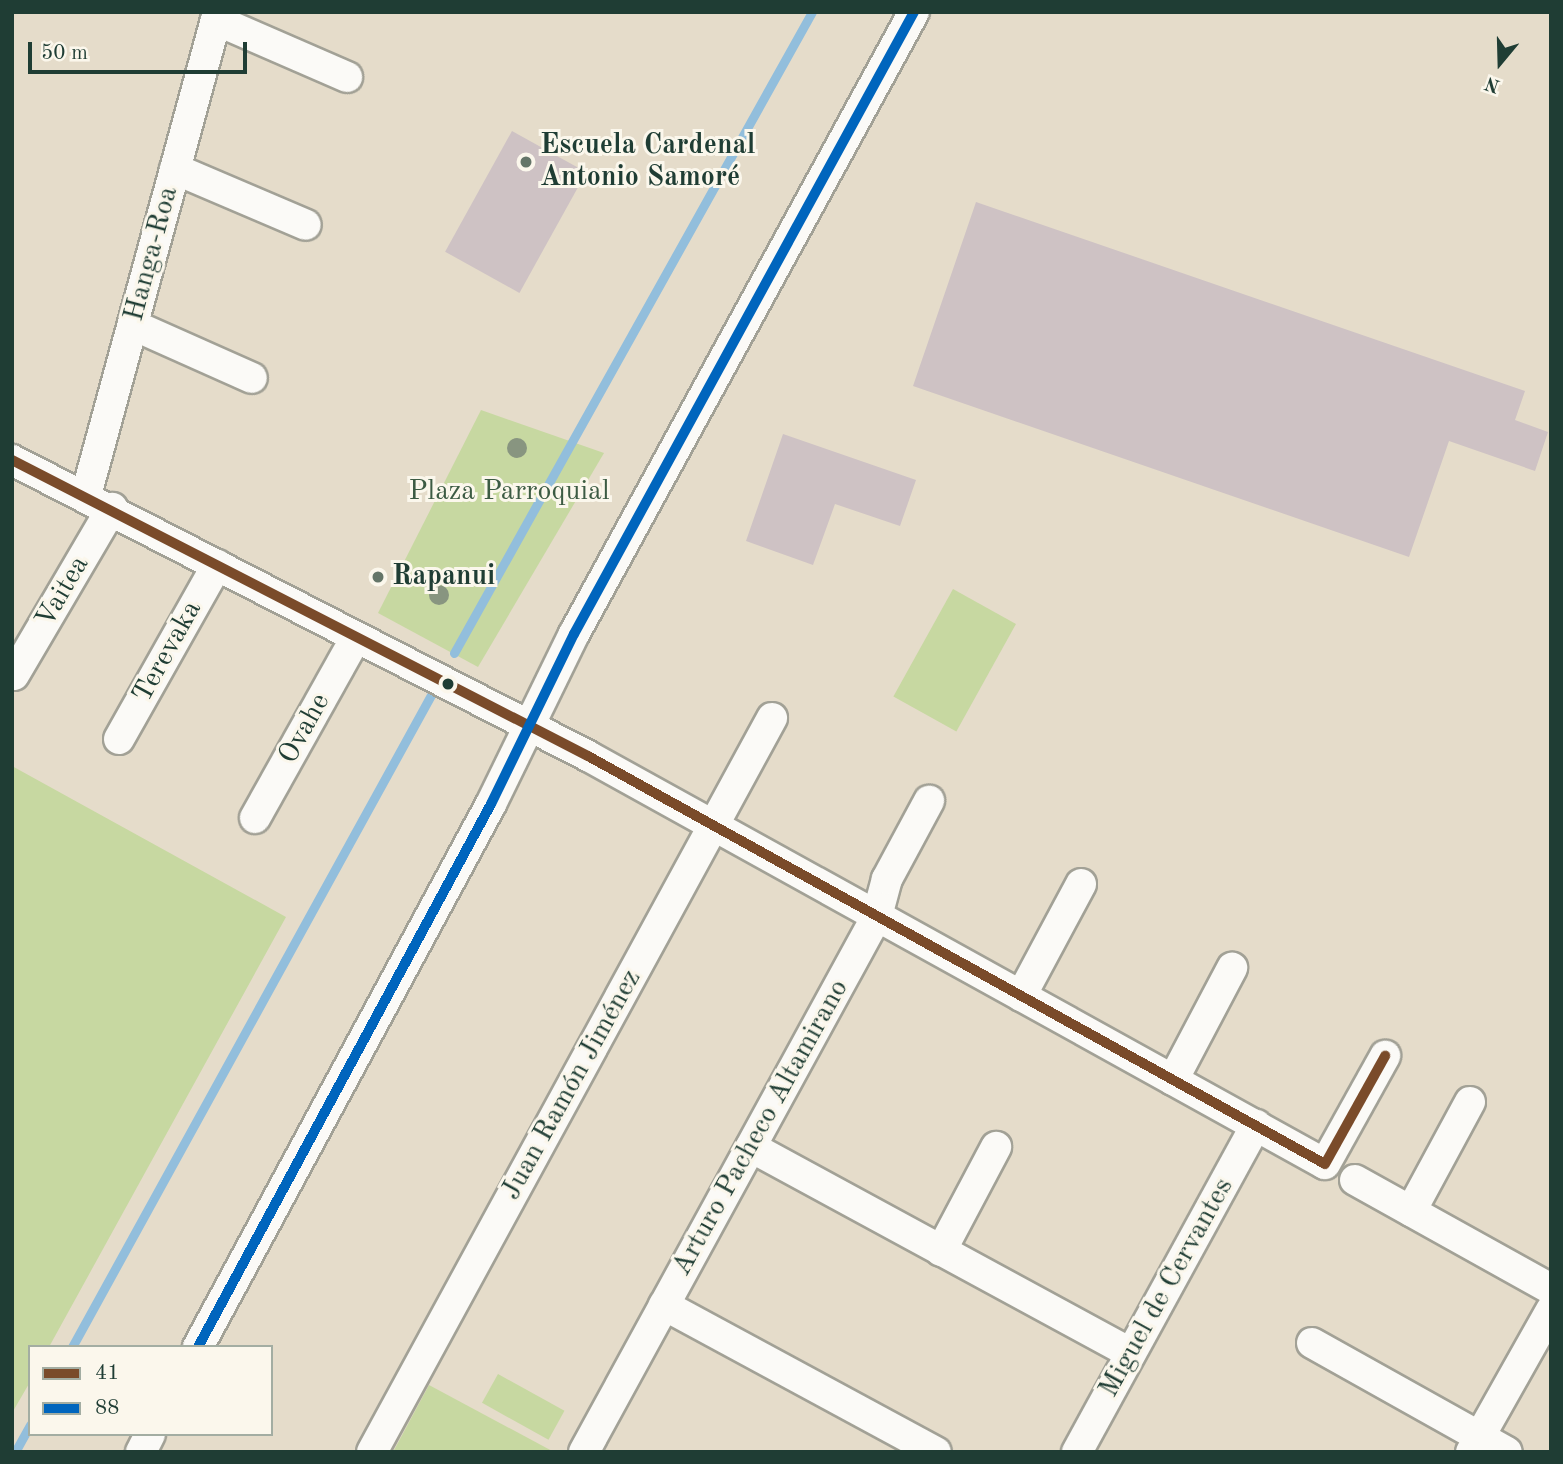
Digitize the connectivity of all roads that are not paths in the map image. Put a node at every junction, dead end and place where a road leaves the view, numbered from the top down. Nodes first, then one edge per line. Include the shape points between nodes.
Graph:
1 (914, 12) edge
2 (217, 16) edge
3 (347, 76) dead end
4 (175, 169) junction
5 (306, 225) dead end
6 (132, 325) junction
7 (252, 379) dead end
8 (12, 460) edge
9 (99, 502) junction
10 (217, 565) junction
11 (355, 639) junction
12 (14, 676) edge
13 (772, 718) dead end
14 (529, 729) junction
15 (119, 739) dead end
16 (929, 801) dead end
17 (255, 818) dead end
18 (713, 825) junction
19 (1081, 884) dead end
20 (877, 916) junction
21 (1232, 968) dead end
22 (1021, 996) junction
23 (1385, 1056) dead end
24 (1173, 1080) junction
25 (1470, 1102) dead end
26 (1256, 1125) junction
27 (751, 1147) junction
28 (996, 1147) dead end
29 (1355, 1180) dead end
30 (1411, 1211) junction
31 (941, 1251) junction
32 (1550, 1292) edge
33 (664, 1306) junction
34 (1312, 1343) dead end
35 (199, 1345) edge
36 (1131, 1353) junction
37 (1475, 1444) edge
38 (372, 1452) edge
39 (584, 1452) edge
40 (936, 1452) edge
41 (1077, 1452) edge
42 (1507, 1452) edge

1 - 14 street via 574,634
2 - 3 street
2 - 4 street, Hanga-Roa
4 - 5 street
4 - 6 street, Hanga-Roa
6 - 7 street
6 - 9 street, Hanga-Roa
8 - 9 street
9 - 10 street
9 - 12 street, Vaitea
10 - 11 street
10 - 15 street, Terevaka
11 - 14 street
11 - 17 street, Ovahe
13 - 18 street, Juan Ramón Jiménez
14 - 18 street
14 - 35 street
16 - 20 street, Arturo Pacheco Altamirano via 887,879
18 - 20 street
18 - 38 street, Juan Ramón Jiménez
19 - 22 street
20 - 22 street
20 - 27 street, Arturo Pacheco Altamirano
21 - 24 street
22 - 24 street
23 - 26 street via 1325,1164
24 - 26 street
25 - 30 street
26 - 36 street, Miguel de Cervantes
27 - 31 street
27 - 33 street, Arturo Pacheco Altamirano
28 - 31 street
29 - 30 street
30 - 32 street
31 - 36 street
32 - 37 street
33 - 39 street, Arturo Pacheco Altamirano
33 - 40 street
34 - 37 street
36 - 41 street, Miguel de Cervantes
37 - 42 street

